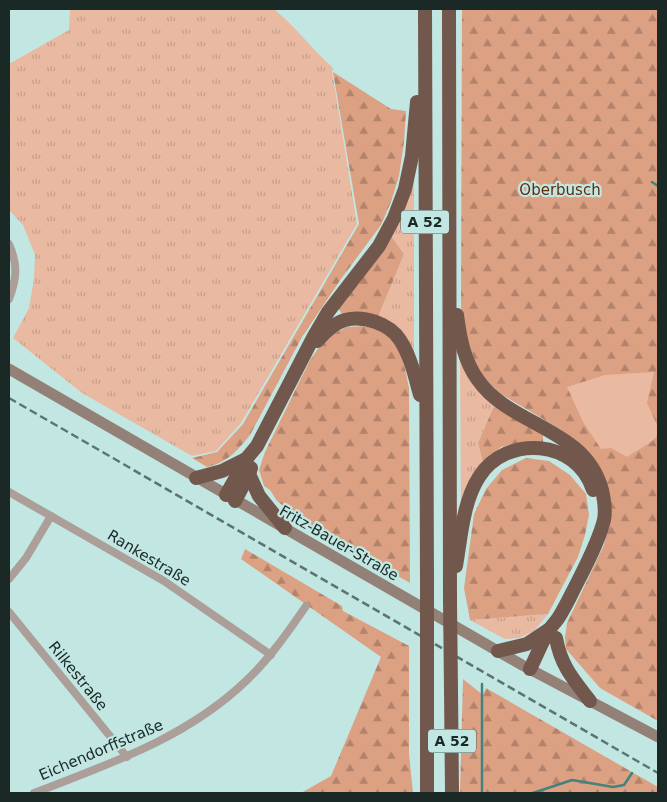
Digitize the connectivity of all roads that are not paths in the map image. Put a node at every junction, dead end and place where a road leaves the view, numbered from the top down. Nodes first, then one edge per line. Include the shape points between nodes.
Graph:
1 (449, 9) edge
2 (425, 15) edge
3 (9, 244) edge
4 (450, 279) junction
5 (9, 299) edge
6 (305, 355) junction
7 (9, 369) edge
8 (425, 421) junction
9 (257, 446) junction
10 (247, 458) junction
11 (250, 474) junction
12 (196, 478) junction
13 (9, 492) edge
14 (231, 498) junction
15 (51, 516) junction
16 (285, 528) junction
17 (596, 540) junction
18 (9, 579) edge
19 (450, 601) junction
20 (306, 606) dead end
21 (9, 612) edge
22 (552, 634) junction
23 (498, 651) junction
24 (271, 655) junction
25 (534, 672) junction
26 (590, 701) junction
27 (658, 737) edge
28 (127, 757) junction
29 (34, 793) edge
30 (427, 793) edge
31 (452, 793) edge

1 - 4 highway, A 52
2 - 6 highway via 412,156 400,204 379,246 328,312
2 - 8 highway, A 52
3 - 5 street via 16,267
4 - 17 highway via 461,342 468,365 478,381 493,396 574,447 599,478 604,520
4 - 19 highway, A 52
6 - 8 highway via 328,330 345,320 375,321 388,328 400,339 414,372
6 - 9 highway
7 - 12 main road, Fritz-Bauer-Straße
8 - 30 highway, A 52, bridge
9 - 10 highway
9 - 11 highway
10 - 12 highway via 222,471
10 - 14 highway
11 - 14 highway
11 - 16 highway via 259,496
12 - 14 main road, Fritz-Bauer-Straße
13 - 15 street, Rankestraße
14 - 16 main road, Fritz-Bauer-Straße
15 - 18 street
15 - 24 street, Rankestraße via 164,581
16 - 23 main road, Fritz-Bauer-Straße
17 - 19 highway via 596,501 591,483 571,459 556,451 536,447 517,449 500,456 478,477 469,497
17 - 22 highway
19 - 31 highway, A 52, bridge
20 - 24 street, Eichendorffstraße
21 - 28 street, Rilkestraße
22 - 23 highway
22 - 25 highway
22 - 26 highway via 565,667
23 - 25 main road, Fritz-Bauer-Straße
24 - 28 street, Eichendorffstraße via 206,714 168,738
25 - 26 main road, Fritz-Bauer-Straße
26 - 27 main road, Fritz-Bauer-Straße
28 - 29 street, Eichendorffstraße

